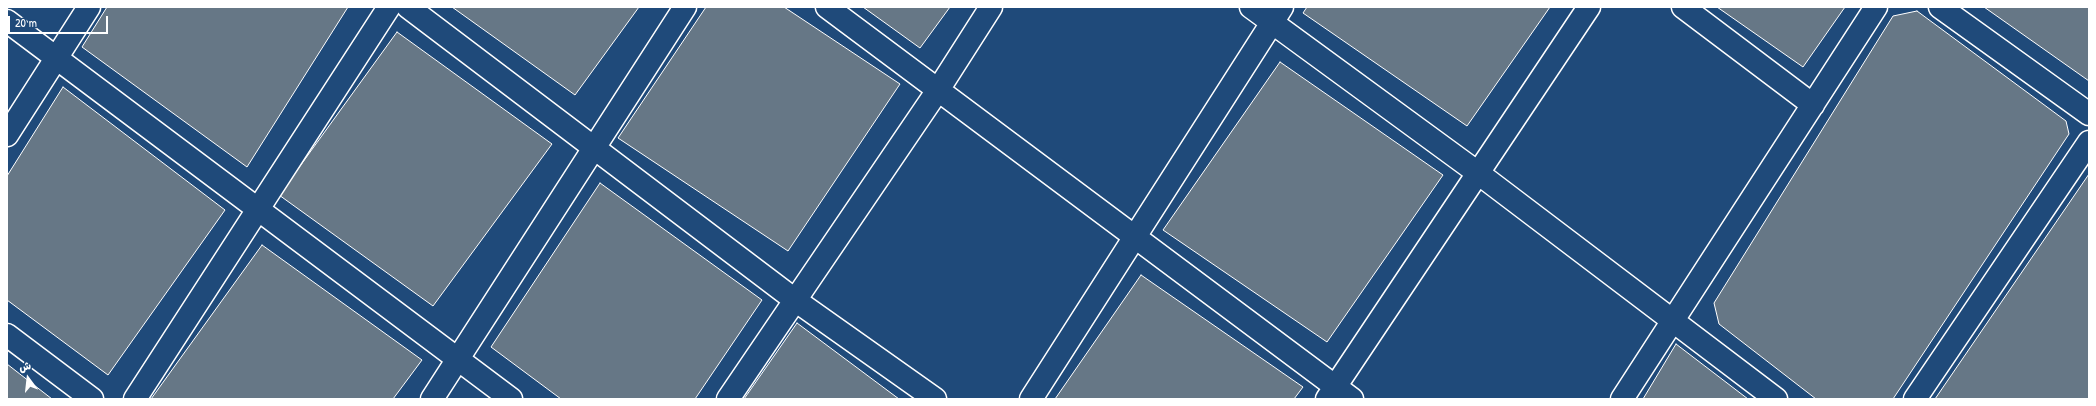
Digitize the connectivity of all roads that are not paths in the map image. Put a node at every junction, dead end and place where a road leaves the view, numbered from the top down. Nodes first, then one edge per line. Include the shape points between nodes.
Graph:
1 (89, 7) edge
2 (389, 7) edge
3 (408, 7) edge
4 (685, 7) edge
5 (827, 7) edge
6 (991, 7) edge
7 (1251, 7) edge
8 (1589, 7) edge
9 (1683, 7) edge
10 (1876, 7) edge
11 (1940, 7) edge
12 (1277, 15) edge
13 (7, 21) edge
14 (56, 58) junction
15 (938, 90) junction
16 (1813, 105) junction
17 (2089, 114) edge
18 (7, 135) edge
19 (2089, 142) edge
20 (594, 148) junction
21 (1478, 173) junction
22 (257, 210) junction
23 (1135, 236) junction
24 (795, 300) junction
25 (1672, 322) junction
26 (7, 335) edge
27 (458, 360) junction
28 (1338, 395) edge
29 (92, 399) edge
30 (135, 399) edge
31 (432, 399) edge
32 (511, 399) edge
33 (728, 399) edge
34 (935, 399) edge
35 (1031, 399) edge
36 (1622, 399) edge
37 (1776, 399) edge
38 (1915, 399) edge

1 - 14 street
2 - 22 street
3 - 20 street
4 - 20 street
5 - 15 street
6 - 15 street
7 - 12 street
8 - 21 street
9 - 16 street
10 - 16 street
11 - 17 street
12 - 21 street
12 - 23 street
13 - 14 street
14 - 18 street
14 - 22 street
15 - 23 street
15 - 24 street
16 - 25 street
19 - 38 street
20 - 24 street
20 - 27 street
21 - 25 street
21 - 28 street
22 - 27 street
22 - 30 street
23 - 28 street
23 - 35 street
24 - 33 street
24 - 34 street
25 - 36 street
25 - 37 street
26 - 29 street
27 - 31 street
27 - 32 street

